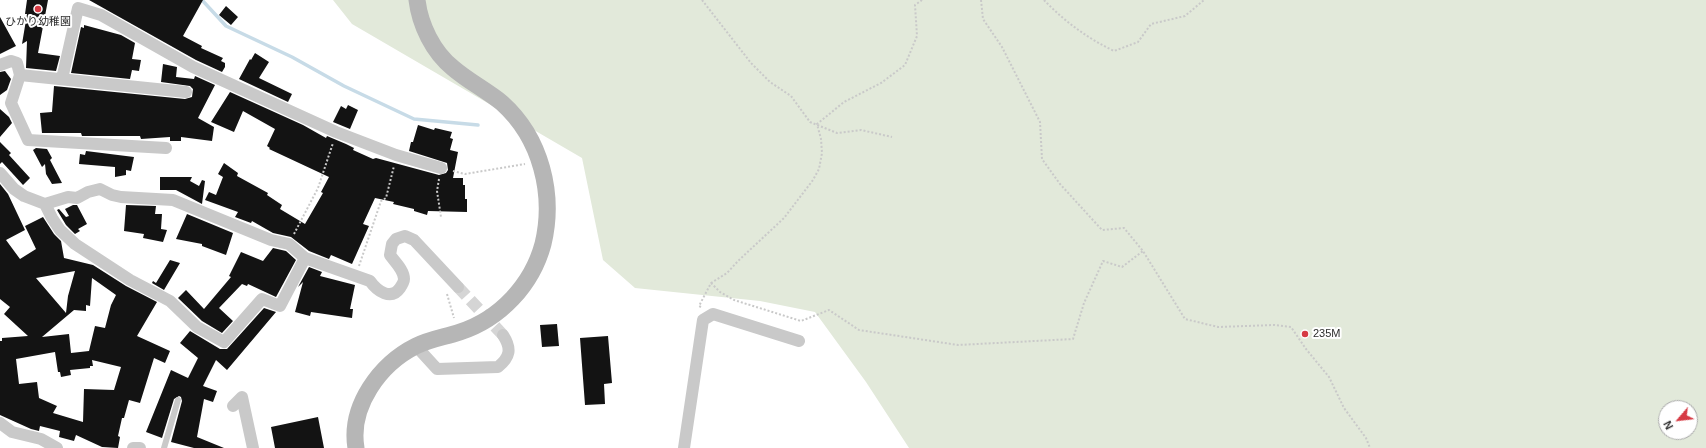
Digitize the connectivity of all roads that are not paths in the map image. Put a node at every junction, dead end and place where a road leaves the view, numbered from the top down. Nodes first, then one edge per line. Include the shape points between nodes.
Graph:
1 (417, 0) edge
2 (0, 65) edge
3 (20, 75) junction
4 (62, 79) junction
5 (186, 92) dead end
6 (166, 148) dead end
7 (440, 168) road end
8 (0, 173) edge
9 (45, 204) junction
10 (305, 258) junction
11 (458, 287) tunnel mouth
12 (503, 335) tunnel mouth
13 (800, 341) dead end
14 (416, 346) junction
15 (178, 400) dead end
16 (233, 406) dead end
17 (0, 423) edge
18 (57, 448) edge
19 (133, 448) edge
20 (140, 448) edge
21 (164, 448) edge
22 (253, 448) edge
23 (356, 448) edge
24 (684, 448) edge

1 - 14 street via 422,21 438,52 453,68 494,97 527,133 539,159 545,181 547,215 543,243 534,266 519,291 500,311 459,333
2 - 3 street via 11,61 17,63
3 - 4 street
3 - 6 street via 11,103 28,140
4 - 5 street
4 - 7 street via 78,8 101,15 193,67 336,132 396,156
8 - 9 street via 24,196
9 - 10 street via 68,197 77,198 100,189 121,197 173,200 271,240 289,244
9 - 10 street via 60,230 75,244 130,280 170,301 197,327 224,342 262,299 280,306
10 - 11 street via 370,281 376,289 385,294 392,294 398,291 404,279 402,270 390,255 390,250 396,238 404,236 414,240
12 - 14 street via 508,343 508,353 505,361 498,367 437,369
13 - 24 street via 713,314 703,320
14 - 23 street via 388,366 366,395 355,428
15 - 21 lane
16 - 22 street via 242,397
17 - 18 street via 12,432 41,439
19 - 20 street

